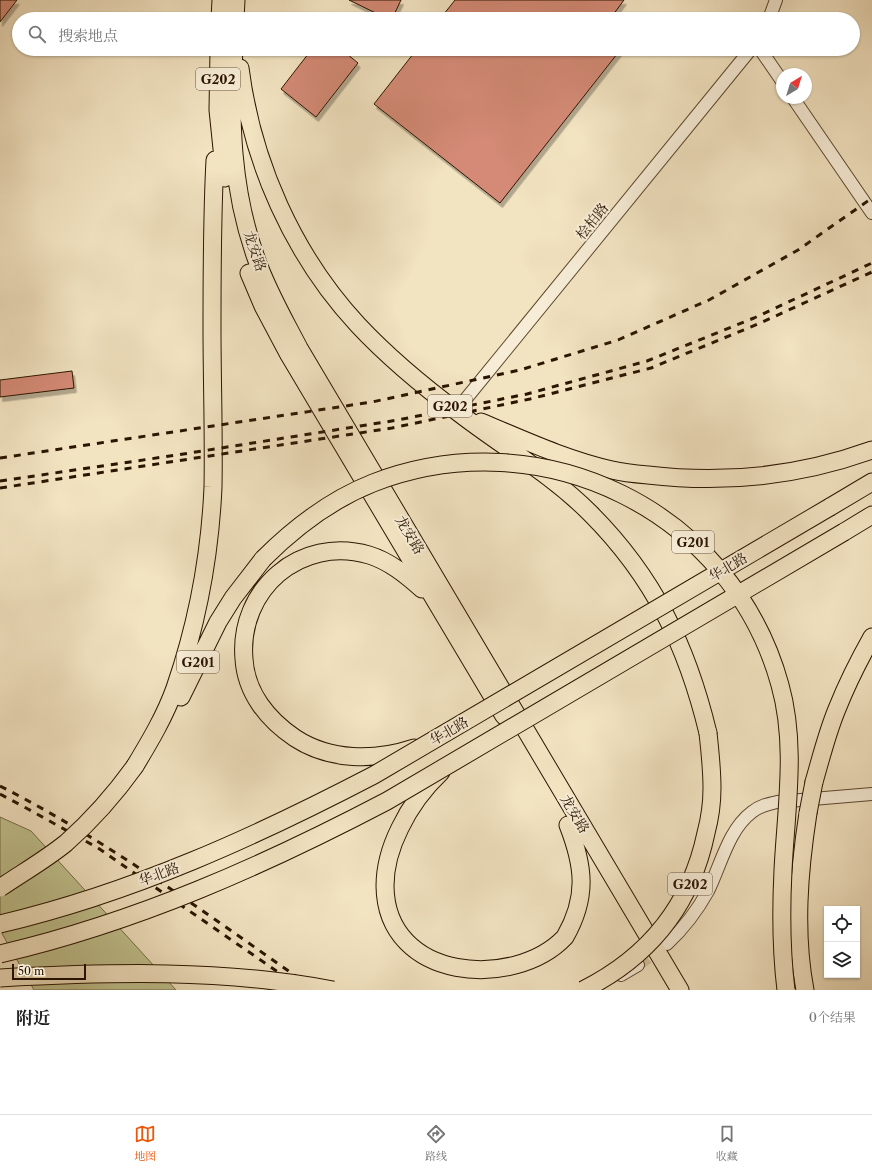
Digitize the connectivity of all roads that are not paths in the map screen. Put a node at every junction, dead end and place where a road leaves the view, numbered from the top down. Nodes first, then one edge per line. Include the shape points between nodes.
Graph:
1 (221, 0) edge
2 (236, 0) edge
3 (776, 0) edge
4 (220, 12) edge
5 (235, 12) edge
6 (772, 12) edge
7 (219, 56) edge
8 (234, 56) edge
9 (239, 56) edge
10 (745, 56) edge
11 (765, 56) edge
12 (776, 73) edge
13 (797, 104) edge
14 (218, 110) junction
15 (872, 213) edge
16 (456, 411) junction
17 (872, 450) edge
18 (872, 482) edge
19 (872, 515) edge
20 (438, 607) junction
21 (872, 637) edge
22 (431, 742) junction
23 (449, 764) junction
24 (135, 766) junction
25 (872, 794) edge
26 (568, 824) junction
27 (0, 888) edge
28 (0, 924) edge
29 (667, 944) tunnel mouth
30 (0, 954) edge
31 (638, 965) tunnel mouth
32 (0, 970) edge
33 (196, 975) junction
34 (0, 978) edge
35 (511, 981) dead end
36 (467, 984) dead end
37 (7, 990) edge
38 (294, 990) edge
39 (333, 990) edge
40 (583, 990) edge
41 (599, 990) edge
42 (666, 990) edge
43 (680, 990) edge
44 (786, 990) edge
45 (805, 990) edge

1 - 4 highway
2 - 5 highway
3 - 6 street
7 - 14 highway, 龙安路 / G202
8 - 43 highway, 龙安路 via 232,112 236,177 243,219 256,259 274,300 299,348
9 - 16 highway, G202 via 247,113 259,154 288,226 307,258 332,295 357,324 387,354
10 - 16 street, 桧柏路
11 - 12 street
13 - 15 street
14 - 20 highway, 龙安路 via 224,171 233,221 245,263 263,306 289,355
14 - 24 highway, G202 via 213,199 212,488 208,539 201,590 190,640 174,690 157,728
16 - 17 highway via 581,462 612,470 677,478 715,479 791,472 826,465
16 - 40 highway, G202, bridge via 543,472 568,493 596,519 636,567 661,606 681,647 708,733 712,761 710,818 697,869 688,890 662,928 644,947 617,970
18 - 22 highway, 华北路, bridge
19 - 23 highway, 华北路, bridge
20 - 22 highway, bridge via 408,576 390,564 369,555 350,551 312,554 293,562 276,575 263,590 246,623 243,644 247,677 262,708 274,722 317,750 372,757 394,754
20 - 26 highway, 龙安路
21 - 45 highway, bridge via 854,669 837,710 814,782 808,813 799,890 799,938
22 - 28 highway, 华北路, bridge via 308,809 204,857 80,902
23 - 30 highway, 华北路, bridge via 337,828 226,880 119,920
23 - 36 highway, bridge via 425,789 404,820 390,853 385,886 392,920 408,949 431,970
24 - 27 highway, G201, bridge via 113,796 85,825 44,859
24 - 44 highway, G201, bridge via 169,717 218,622 238,591 263,559 284,539 327,506 373,483 399,474 453,464 510,463 535,466 587,479 612,489 654,512 699,547 733,586 759,628 772,659 786,711 789,737 782,922
25 - 29 street via 777,802 753,811 738,826 698,908 684,928
26 - 35 highway via 580,860 582,877 580,895 570,929 545,962 532,972
26 - 42 highway, 龙安路
31 - 41 street
32 - 37 highway
33 - 34 highway, bridge via 116,973
33 - 38 highway, bridge
33 - 39 highway, bridge via 270,981

